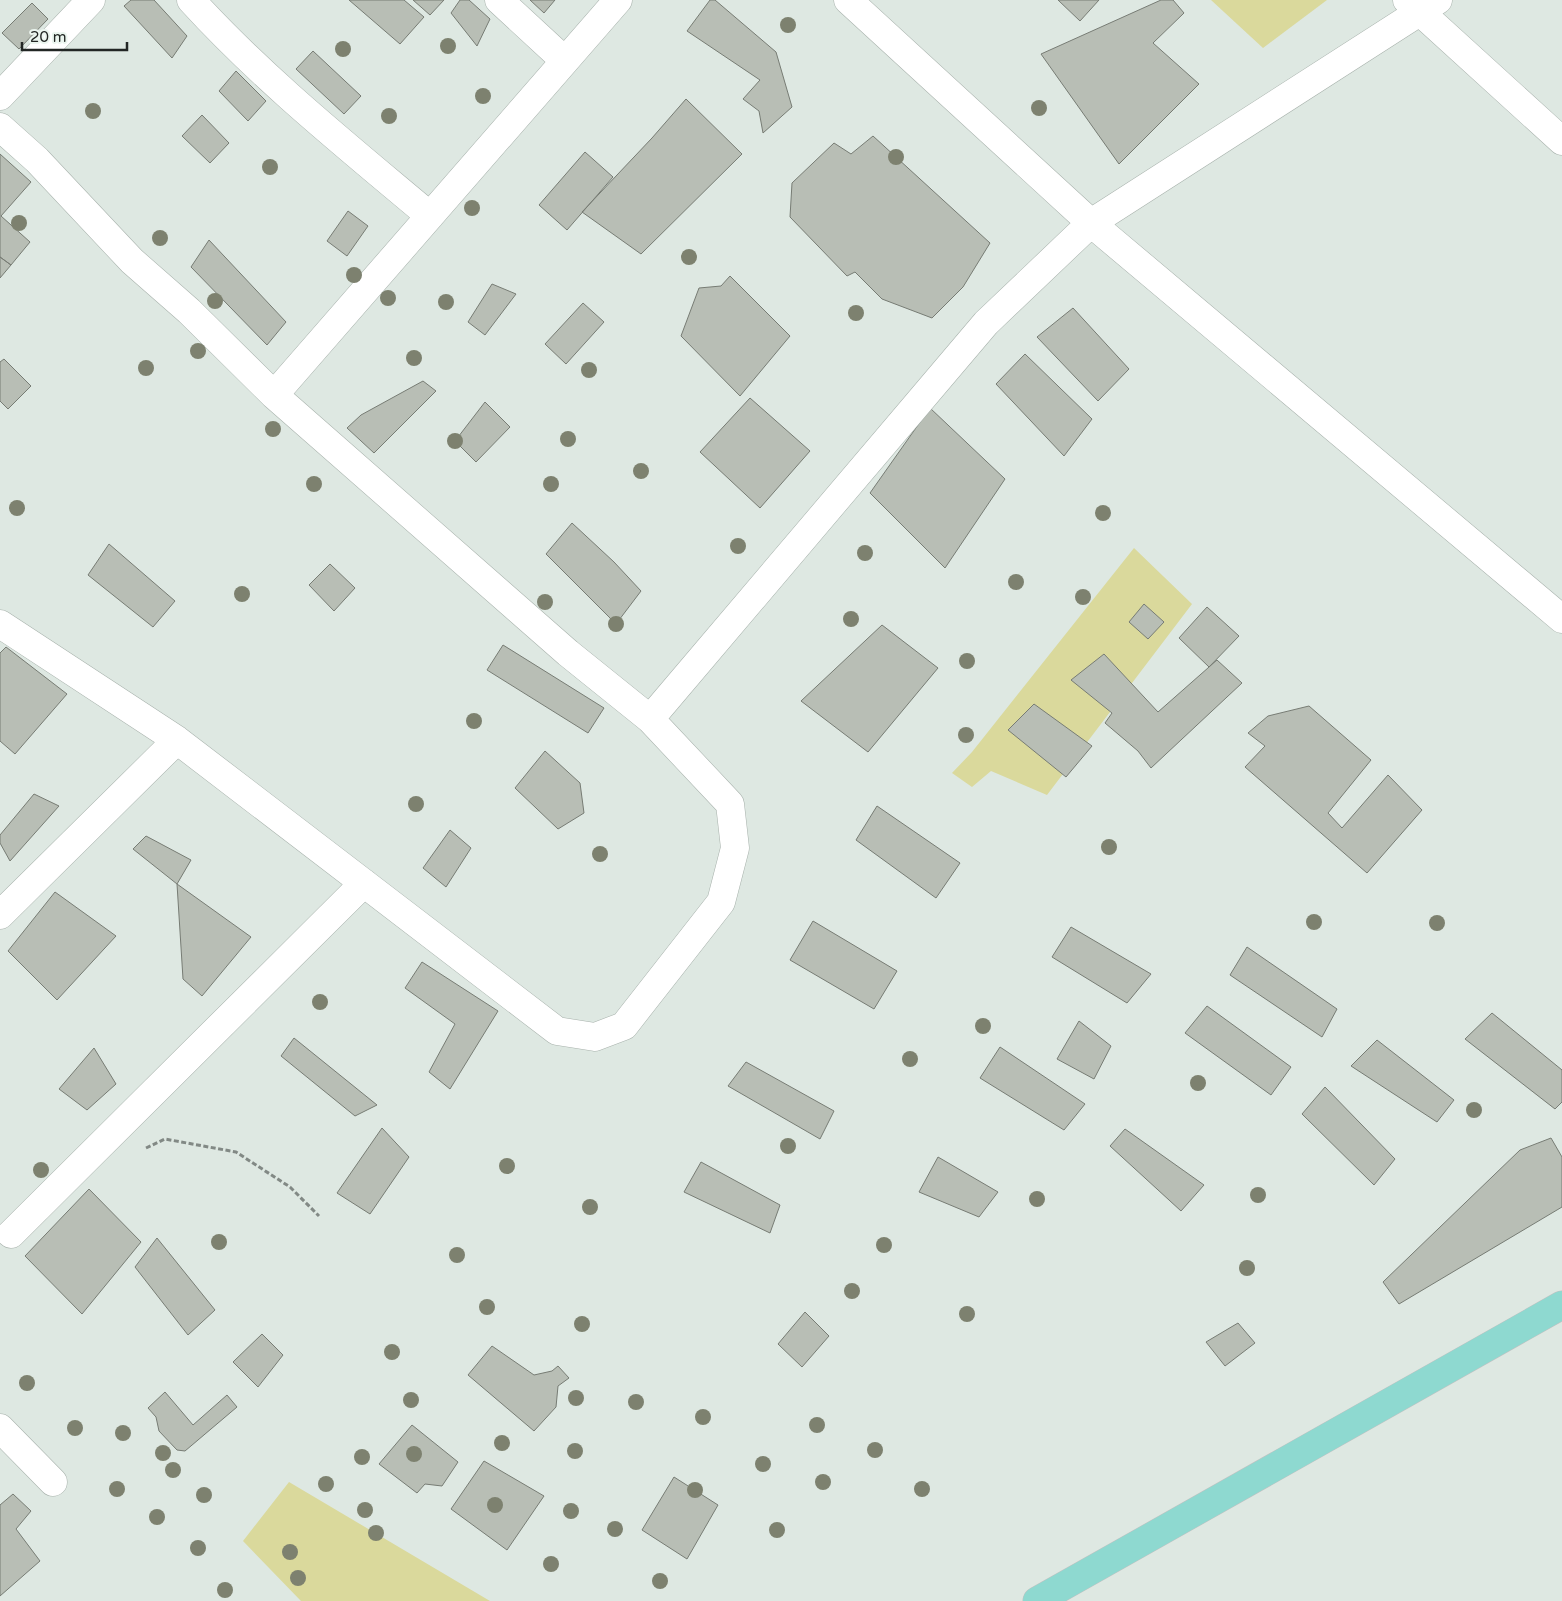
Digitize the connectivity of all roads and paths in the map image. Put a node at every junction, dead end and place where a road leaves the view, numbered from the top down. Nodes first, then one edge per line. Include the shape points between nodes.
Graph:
1 (91, 0) edge
2 (191, 0) edge
3 (499, 0) edge
4 (618, 0) edge
5 (848, 0) edge
6 (1421, 4) edge
7 (565, 61) junction
8 (0, 96) edge
9 (0, 127) edge
10 (1562, 141) edge
11 (430, 216) junction
12 (1091, 223) junction
13 (274, 395) junction
14 (1562, 619) edge
15 (0, 624) edge
16 (650, 719) junction
17 (177, 740) junction
18 (364, 883) junction
19 (0, 915) edge
20 (140, 1151) dead end
21 (319, 1216) dead end
22 (4, 1233) edge
23 (1562, 1305) edge
24 (0, 1428) edge
25 (52, 1482) dead end
26 (1037, 1601) edge

1 - 8 street
2 - 11 street via 218,30 317,122
3 - 7 street
4 - 7 street
5 - 12 street
6 - 10 street
6 - 12 street
7 - 11 street
9 - 13 street via 37,160 132,261 189,311
11 - 13 street
12 - 14 street
12 - 16 street via 986,323
13 - 16 street via 568,653
15 - 17 street
16 - 18 street via 730,804 735,848 721,902 624,1026 596,1037 557,1031
17 - 18 street
17 - 19 street
18 - 22 street
20 - 21 path via 165,1139 236,1152 290,1187
23 - 26 main road
24 - 25 street

